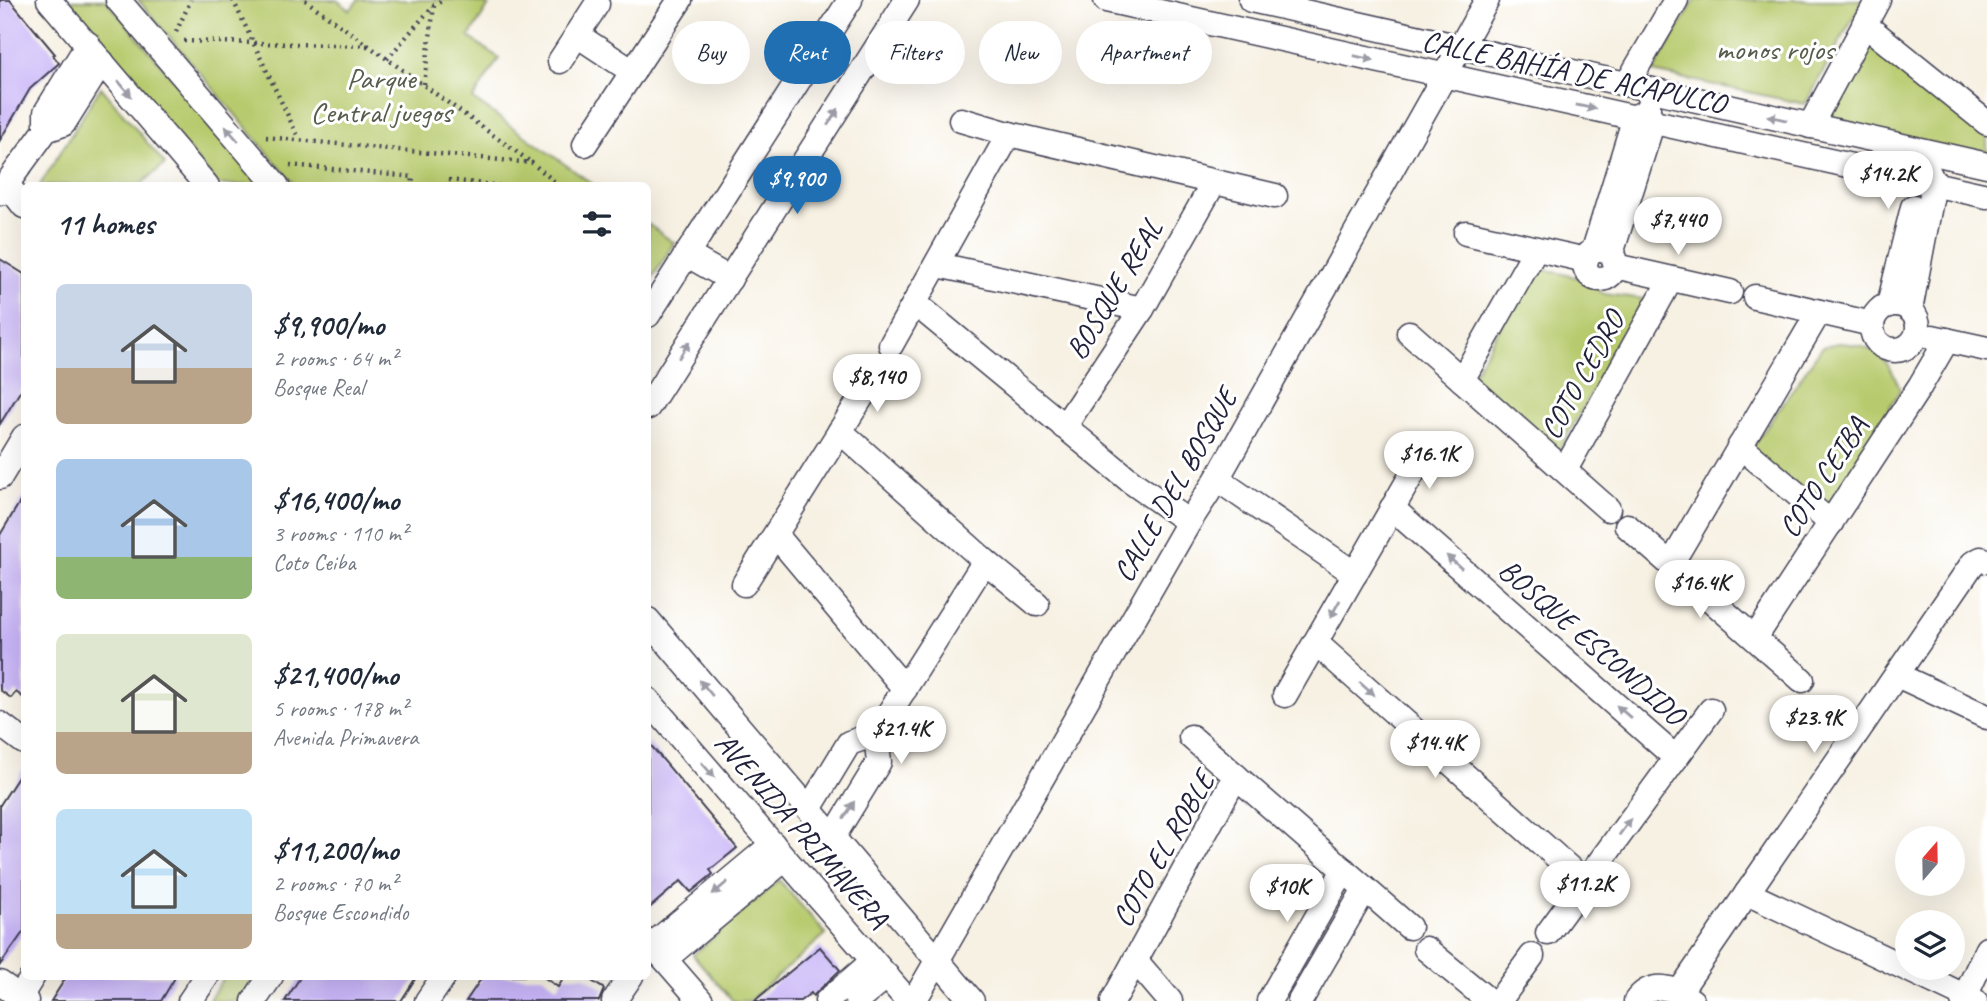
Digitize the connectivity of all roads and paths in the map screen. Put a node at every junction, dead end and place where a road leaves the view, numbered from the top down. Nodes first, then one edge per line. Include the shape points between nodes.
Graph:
1 (49, 0) edge
2 (118, 0) edge
3 (191, 0) edge
4 (233, 0) edge
5 (305, 0) edge
6 (444, 0) edge
7 (680, 0) edge
8 (850, 0) edge
9 (908, 0) edge
10 (1106, 0) edge
11 (1251, 0) edge
12 (1487, 0) edge
13 (1676, 0) edge
14 (1878, 0) edge
15 (597, 4) dead end
16 (435, 5) junction
17 (1323, 8) edge
18 (1864, 24) junction
19 (577, 35) junction
20 (254, 44) junction
21 (369, 46) junction
22 (1460, 46) junction
23 (95, 53) junction
24 (387, 59) junction
25 (560, 61) dead end
26 (633, 72) junction
27 (1443, 76) junction
28 (1627, 84) junction
29 (424, 85) junction
30 (1647, 110) junction
31 (961, 120) dead end
32 (1987, 123) edge
33 (1810, 125) junction
34 (1009, 134) junction
35 (264, 137) dead end
36 (299, 140) junction
37 (585, 145) dead end
38 (532, 163) junction
39 (1987, 166) edge
40 (1928, 173) junction
41 (276, 174) edge
42 (203, 182) edge
43 (412, 182) edge
44 (555, 182) edge
45 (1214, 182) junction
46 (3, 189) edge
47 (1275, 196) dead end
48 (1987, 196) edge
49 (21, 204) edge
50 (1466, 233) dead end
51 (1536, 249) junction
52 (686, 254) junction
53 (1601, 257) junction
54 (938, 265) junction
55 (730, 279) junction
56 (1671, 279) junction
57 (1730, 292) dead end
58 (1755, 297) dead end
59 (916, 304) junction
60 (1900, 307) junction
61 (1142, 309) junction
62 (651, 310) edge
63 (1819, 312) junction
64 (1872, 324) junction
65 (1409, 333) dead end
66 (891, 345) dead end
67 (1907, 347) junction
68 (1987, 349) edge
69 (876, 374) dead end
70 (1462, 380) junction
71 (1920, 386) junction
72 (651, 402) edge
73 (1064, 427) junction
74 (840, 431) junction
75 (21, 442) edge
76 (1740, 446) junction
77 (1426, 450) dead end
78 (1565, 470) junction
79 (0, 477) edge
80 (1217, 478) junction
81 (1392, 508) junction
82 (1608, 509) dead end
83 (1189, 522) junction
84 (1830, 523) junction
85 (1627, 526) dead end
86 (776, 535) junction
87 (1984, 560) edge
88 (985, 561) junction
89 (1671, 564) junction
90 (1355, 574) junction
91 (744, 584) dead end
92 (1037, 604) dead end
93 (651, 624) edge
94 (1755, 638) junction
95 (1316, 643) junction
96 (1898, 675) junction
97 (1802, 680) dead end
98 (905, 689) junction
99 (1285, 695) dead end
100 (651, 703) edge
101 (1710, 710) dead end
102 (1987, 717) edge
103 (876, 734) junction
104 (1191, 737) dead end
105 (1676, 758) junction
106 (1236, 776) junction
107 (809, 808) junction
108 (833, 836) junction
109 (779, 851) junction
110 (1344, 870) junction
111 (1585, 882) junction
112 (1365, 889) junction
113 (1747, 893) junction
114 (1409, 927) dead end
115 (1548, 933) dead end
116 (1987, 948) edge
117 (653, 949) edge
118 (1426, 949) dead end
119 (1532, 956) dead end
120 (936, 958) junction
121 (1135, 960) junction
122 (880, 969) junction
123 (204, 980) edge
124 (268, 980) edge
125 (441, 980) edge
126 (628, 980) edge
127 (1475, 996) edge
128 (1686, 996) edge
129 (1968, 999) edge
130 (190, 1001) edge
131 (254, 1001) edge
132 (428, 1001) edge
133 (614, 1001) edge
134 (701, 1001) edge
135 (827, 1001) edge
136 (857, 1001) edge
137 (908, 1001) edge
138 (914, 1001) edge
139 (972, 1001) edge
140 (1113, 1001) edge
141 (1170, 1001) edge
142 (1269, 1001) edge
143 (1300, 1001) edge
144 (1499, 1001) edge
145 (1636, 1001) edge

1 - 23 street
41 -> 2 street
3 - 20 path via 172,41
4 - 20 path
5 - 21 path
6 - 16 path
7 - 26 street
8 - 52 street
55 -> 9 street
10 -> 27 street, CALLE BAHÍA DE ACAPULCO
11 - 17 street, CALLE BAHÍA DE ACAPULCO
12 - 22 street, CALLE DEL BOSQUE
13 - 28 street
14 - 18 street
15 - 19 street
16 - 24 path
16 - 29 path
17 - 22 street, CALLE BAHÍA DE ACAPULCO
18 - 32 street
18 - 33 street
19 - 25 street
19 - 26 street
20 - 21 path
20 - 36 path
21 - 24 path
22 - 27 street, CALLE DEL BOSQUE
22 - 28 street, CALLE BAHÍA DE ACAPULCO
23 -> 42 street
23 - 46 street via 63,124 46,130
24 - 29 path
26 - 37 street
27 -> 30 street, CALLE BAHÍA DE ACAPULCO
27 - 80 street, CALLE DEL BOSQUE
28 - 30 street, CALLE BAHÍA DE ACAPULCO
29 - 38 path
33 -> 30 street, CALLE BAHÍA DE ACAPULCO
30 - 40 street, CALLE BAHÍA DE ACAPULCO
30 - 53 street
31 - 34 street
33 - 40 street, CALLE BAHÍA DE ACAPULCO
34 - 45 street
34 - 54 street
35 - 36 path
36 - 38 path
38 - 44 path
39 - 40 street, CALLE BAHÍA DE ACAPULCO
40 - 48 street, CALLE BAHÍA DE ACAPULCO
40 - 60 street
41 - 43 path via 413,177
45 - 47 street
45 - 61 street, BOSQUE REAL
46 - 49 street
50 - 51 street
51 - 53 street
51 - 70 street
52 - 55 street
52 - 62 street
53 - 56 street
54 - 59 street
54 - 61 street
72 -> 55 street
56 - 57 street
56 - 78 street, COTO CEDRO
58 - 63 street
59 - 66 street
59 - 73 street
60 - 64 street via 1877,313
60 - 67 street via 1915,317 1915,338
61 - 73 street, BOSQUE REAL
63 - 64 street
63 - 76 street
64 - 67 street via 1874,338 1883,347
65 - 70 street, COTO CEDRO
67 - 71 street
68 - 71 street, COTO CEIBA via 1939,338
69 - 74 street
70 - 78 street, COTO CEDRO
71 - 84 street, COTO CEIBA
73 - 83 street
74 - 86 street
74 - 88 street
75 - 79 street
76 - 84 street
76 - 89 street
77 - 81 street
78 - 82 street
80 - 83 street, CALLE DEL BOSQUE
80 - 90 street
81 - 90 street
105 -> 81 street, BOSQUE ESCONDIDO
83 - 120 street, CALLE DEL BOSQUE
84 - 94 street, COTO CEIBA
85 - 89 street
86 - 91 street
86 - 98 street
87 - 96 street via 1973,563
88 - 92 street
88 - 98 street
89 - 94 street
90 -> 95 street
107 -> 93 street, AVENIDA PRIMAVERA
94 - 97 street
95 - 99 street
95 -> 111 street
96 - 102 street
96 - 113 street
98 - 103 street
100 -> 109 street, AVENIDA PRIMAVERA
101 - 105 street
103 - 107 street via 849,743
108 -> 103 street via 879,762
104 - 106 street
111 -> 105 street, BOSQUE ESCONDIDO
106 - 110 street, COTO EL ROBLE
106 - 121 street, COTO EL ROBLE
107 - 108 street, AVENIDA PRIMAVERA
108 - 120 street, AVENIDA PRIMAVERA
109 - 117 street
109 - 122 street, AVENIDA PRIMAVERA
110 - 112 street, COTO EL ROBLE
110 - 142 street
111 - 115 street, BOSQUE ESCONDIDO
112 - 114 street, COTO EL ROBLE
112 - 143 street
113 - 128 street
113 - 129 street
116 - 129 street
117 - 134 street
118 - 127 street
119 - 144 street
120 - 138 street, CALLE DEL BOSQUE
120 - 139 street, AVENIDA PRIMAVERA
121 - 140 street, COTO EL ROBLE
121 - 141 street
122 - 135 street
122 - 136 street
122 - 137 street, AVENIDA PRIMAVERA
123 - 130 street
124 - 131 street
125 - 132 street
126 - 133 street
128 - 145 street via 1666,987 1652,989

